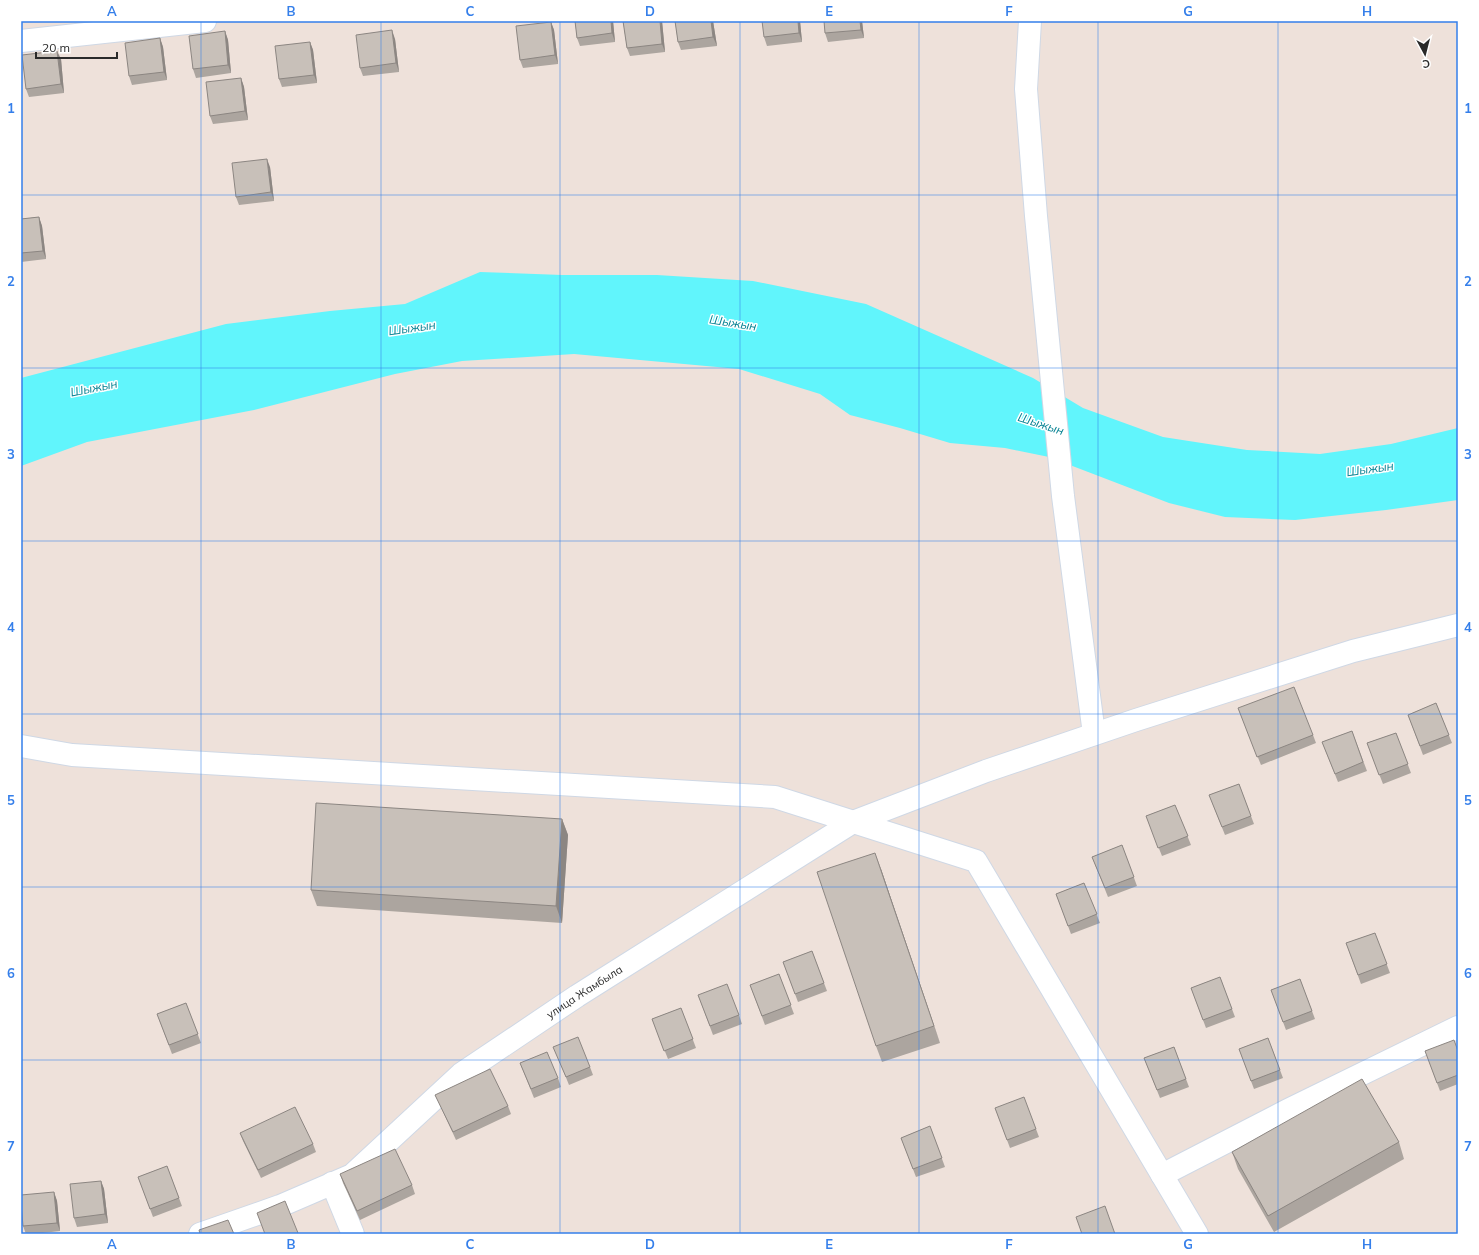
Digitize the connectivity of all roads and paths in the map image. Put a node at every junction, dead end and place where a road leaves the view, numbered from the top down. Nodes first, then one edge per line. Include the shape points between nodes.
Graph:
1 (205, 21) edge
2 (1030, 21) edge
3 (21, 41) edge
4 (1458, 625) edge
5 (1094, 734) junction
6 (21, 746) edge
7 (853, 822) junction
8 (1458, 1027) edge
9 (1162, 1175) junction
10 (332, 1183) junction
11 (200, 1234) edge
12 (353, 1234) edge
13 (1197, 1234) edge

1 - 3 street
2 - 5 street via 1026,89 1036,216 1063,496
4 - 5 street, улица Жамбыла via 1353,651
5 - 7 street, улица Жамбыла via 986,771
6 - 7 street via 72,755 775,797
7 - 9 street via 976,861
7 - 10 street, улица Жамбыла via 577,996 461,1074 352,1175
8 - 9 street
9 - 13 street
10 - 11 street, улица Жамбыла via 280,1206
10 - 12 street

